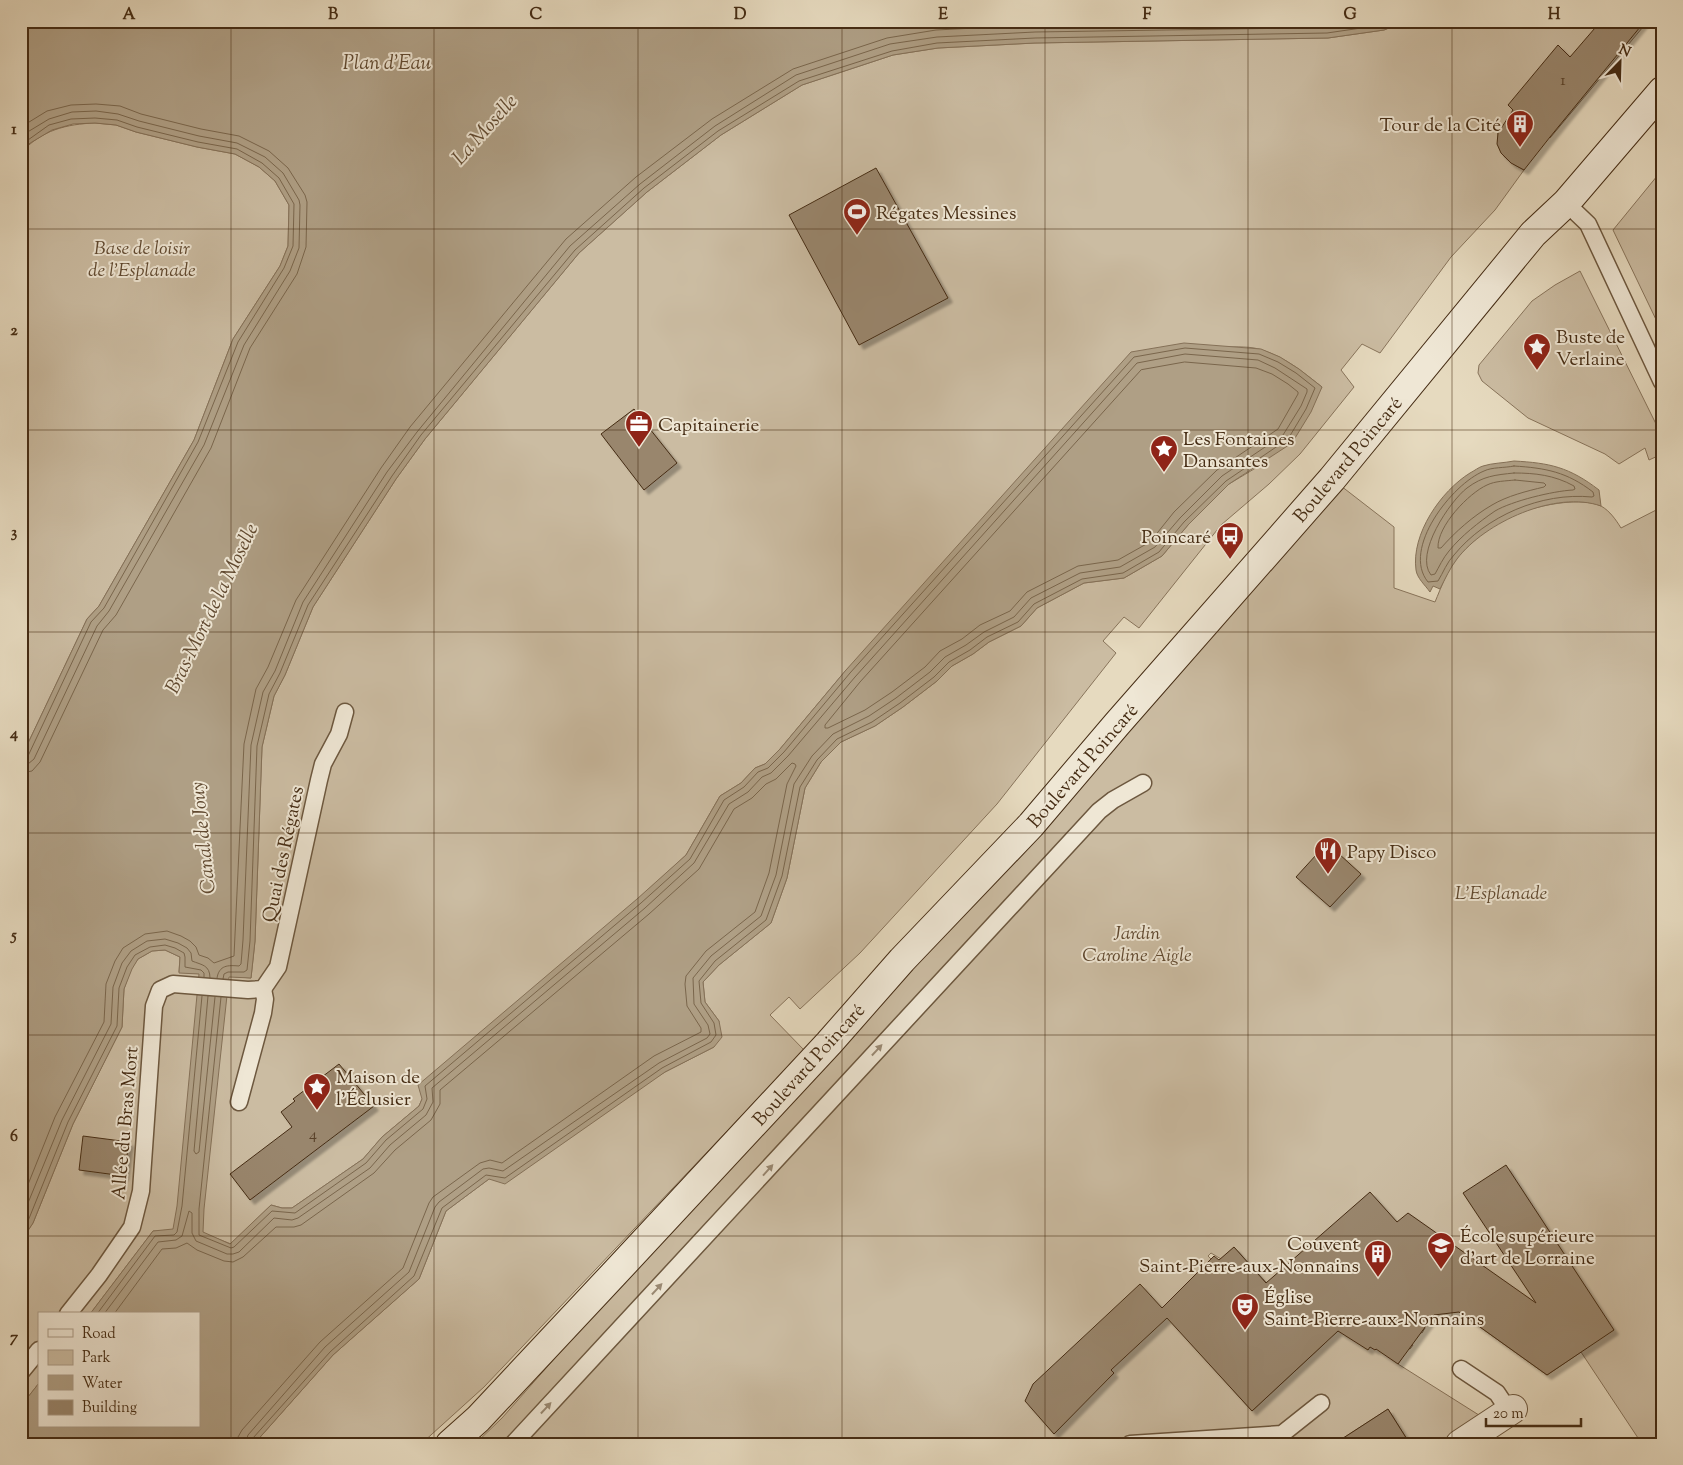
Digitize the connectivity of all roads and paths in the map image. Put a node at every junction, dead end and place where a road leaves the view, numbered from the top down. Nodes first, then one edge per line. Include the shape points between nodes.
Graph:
1 (1662, 91) edge
2 (1566, 203) junction
3 (1662, 382) edge
4 (345, 712) dead end
5 (1143, 783) dead end
6 (256, 990) junction
7 (239, 1102) dead end
8 (70, 1312) edge
9 (38, 1351) edge
10 (1461, 1369) dead end
11 (21, 1372) edge
12 (1321, 1403) dead end
13 (1511, 1410) joint
14 (478, 1418) junction
15 (450, 1444) edge
16 (461, 1444) edge
17 (514, 1444) edge
18 (1130, 1444) edge
19 (1460, 1444) edge

1 - 2 main road, Boulevard Poincaré
2 - 3 lane via 1588,224
2 - 14 main road, Boulevard Poincaré via 1533,234 1328,483 1031,825
4 - 6 lane, Quai des Régates via 319,780 278,966
17 -> 5 lane via 1099,811
6 - 7 lane via 265,999 263,1013
6 - 8 lane, Allée du Bras Mort via 173,984 160,990 154,1006 141,1191 132,1227
9 - 11 lane
10 - 13 lane via 1497,1394
12 - 18 lane via 1282,1434
13 - 19 main road
14 - 15 main road, Boulevard Poincaré
14 - 16 main road, Boulevard Poincaré

